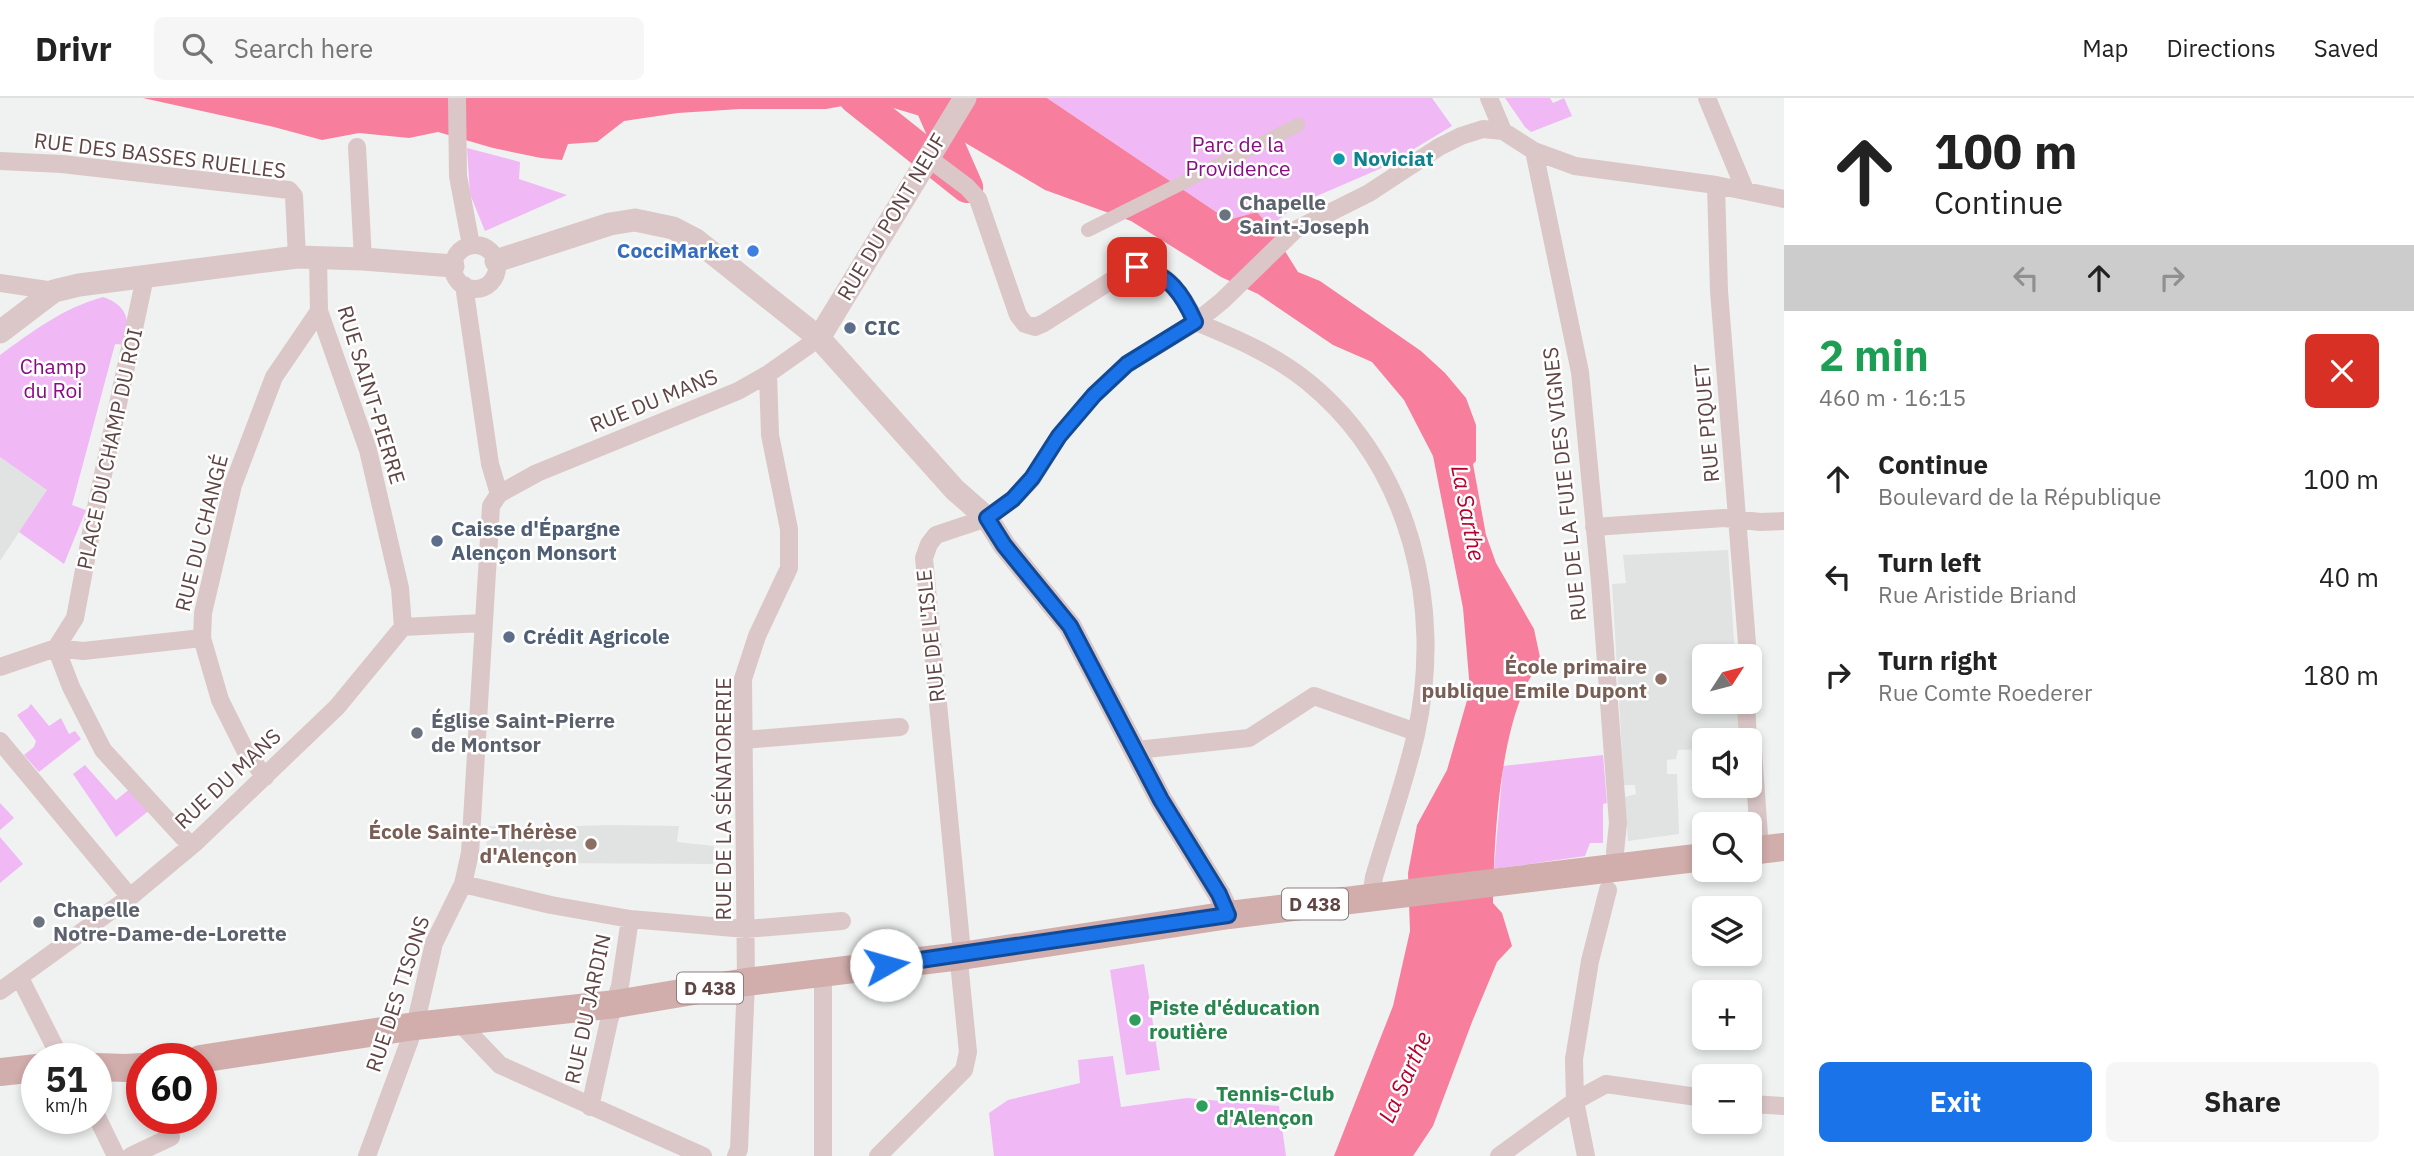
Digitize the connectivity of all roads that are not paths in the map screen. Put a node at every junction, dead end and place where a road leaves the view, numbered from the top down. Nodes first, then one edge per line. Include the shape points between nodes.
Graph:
1 (457, 98) edge
2 (965, 98) edge
3 (1489, 98) edge
4 (1707, 98) edge
5 (1298, 125) dead end
6 (1503, 131) junction
7 (356, 147) dead end
8 (1534, 151) junction
9 (927, 157) junction
10 (0, 161) edge
11 (1716, 185) junction
12 (1745, 190) junction
13 (1784, 199) edge
14 (1087, 230) dead end
15 (471, 245) junction
16 (307, 258) junction
17 (363, 259) junction
18 (496, 261) junction
19 (458, 276) junction
20 (145, 277) junction
21 (0, 283) edge
22 (54, 291) junction
23 (319, 311) junction
24 (1195, 322) junction
25 (0, 332) edge
26 (819, 338) junction
27 (768, 374) junction
28 (499, 494) junction
29 (987, 518) junction
30 (1737, 520) junction
31 (1784, 521) edge
32 (1594, 527) junction
33 (483, 623) junction
34 (403, 627) junction
35 (202, 638) junction
36 (1747, 644) edge
37 (56, 648) junction
38 (0, 667) edge
39 (900, 727) dead end
40 (1416, 732) junction
41 (744, 740) junction
42 (0, 741) edge
43 (1137, 750) junction
44 (265, 777) junction
45 (1759, 798) edge
46 (191, 846) junction
47 (1765, 849) edge
48 (1615, 852) dead end
49 (1692, 859) edge
50 (463, 884) junction
51 (1608, 890) dead end
52 (130, 897) junction
53 (1371, 897) junction
54 (1228, 915) junction
55 (630, 919) junction
56 (842, 921) dead end
57 (746, 929) junction
58 (961, 956) junction
59 (823, 973) junction
60 (20, 978) junction
61 (746, 982) junction
62 (0, 990) edge
63 (616, 1004) junction
64 (459, 1022) junction
65 (415, 1026) junction
66 (53, 1043) edge
67 (217, 1056) edge
68 (21, 1070) edge
69 (0, 1072) edge
70 (21, 1089) edge
71 (0, 1091) edge
72 (1692, 1096) edge
73 (1575, 1101) junction
74 (1762, 1104) edge
75 (1784, 1105) edge
76 (590, 1107) junction
77 (105, 1134) edge
78 (171, 1134) edge
79 (116, 1156) edge
80 (131, 1156) edge
81 (367, 1156) edge
82 (703, 1156) edge
83 (736, 1156) edge
84 (823, 1156) edge
85 (878, 1156) edge
86 (1499, 1156) edge
87 (1586, 1156) edge

1 - 15 street via 458,176
2 - 9 street, RUE DU PONT NEUF
3 - 6 street
4 - 12 street
5 - 14 street
6 - 8 street
6 - 24 street, RUE DE L'ISLE via 1483,129 1461,136 1369,193 1295,230
7 - 17 street
8 - 11 street via 1576,166
8 - 32 street, RUE DE LA FUIE DES VIGNES via 1580,372
9 - 24 street via 978,199 1025,324 1044,323 1137,267 1174,285
9 - 26 street, RUE DU PONT NEUF
10 - 16 street, RUE DES BASSES RUELLES via 289,190 294,195
11 - 12 street
11 - 30 street, RUE PIQUET via 1719,291
12 - 13 street
15 - 18 street via 486,248
15 - 19 street via 458,252
16 - 17 street
16 - 20 street
16 - 23 street, RUE SAINT-PIERRE
17 - 19 street
18 - 19 street via 489,284 476,288
18 - 26 street via 610,224 649,221 685,233
19 - 28 street
20 - 22 street
20 - 37 street, PLACE DU CHAMP DU ROI via 75,618
21 - 22 street
22 - 25 street
23 - 34 street, RUE SAINT-PIERRE via 368,450 400,588
23 - 35 street, RUE DU CHANGÉ via 274,377 233,485 203,613
24 - 29 street, RUE DE L'ISLE via 1118,372 1059,436 1032,478
24 - 40 street via 1246,342 1306,380 1363,437 1395,493 1414,545 1425,611 1425,666
26 - 27 street, RUE DU MANS
26 - 29 street via 955,490
27 - 28 street, RUE DU MANS via 718,401 537,472
27 - 41 street, RUE DE LA SÉNATORERIE via 770,435 789,529 789,568 757,636 743,679
28 - 33 street, RUE DES TISONS via 489,522
29 - 43 street via 1070,626
29 - 58 street, RUE DE L'ISLE via 936,535 924,558
30 - 31 street
30 - 32 street
30 - 36 street, RUE PIQUET
32 - 48 street, RUE DE LA FUIE DES VIGNES via 1618,823
33 - 34 street
33 - 50 street, RUE DES TISONS via 470,853
34 - 44 street, RUE DU MANS via 337,707
35 - 37 street, RUE DU CHANGÉ via 83,651
35 - 44 street via 220,700 246,752
37 - 38 street
37 - 46 street via 103,750
39 - 41 street
40 - 43 street via 1314,696 1249,738
40 - 53 street
41 - 57 street, RUE DE LA SÉNATORERIE
42 - 52 street
43 - 54 street
44 - 46 street, RUE DU MANS
45 - 47 street
46 - 52 street, RUE DU MANS
49 - 53 main road, D 438
50 - 55 street
50 - 65 street, RUE DES TISONS via 434,943
51 - 73 street via 1574,1055
52 - 60 street, RUE DU MANS
53 - 54 main road, D 438
54 - 58 main road, D 438
55 - 57 street
55 - 63 street, RUE DU JARDIN
56 - 57 street
57 - 61 street, RUE DE LA SÉNATORERIE
58 - 59 main road, D 438
58 - 85 street, RUE DE L'ISLE via 968,1052 964,1070
59 - 61 main road, D 438
59 - 84 street
60 - 62 street, RUE DU MANS
60 - 66 street
61 - 63 main road, D 438
61 - 83 street, RUE DE LA SÉNATORERIE
63 - 64 main road, D 438
63 - 76 street, RUE DU JARDIN
64 - 65 main road, D 438
64 - 76 street via 500,1065
65 - 67 main road, D 438
65 - 81 street, RUE DES TISONS
68 - 69 main road
70 - 71 main road
72 - 73 street via 1606,1084
73 - 86 street
73 - 87 street
74 - 75 street
76 - 82 street
77 - 79 street
78 - 80 street

